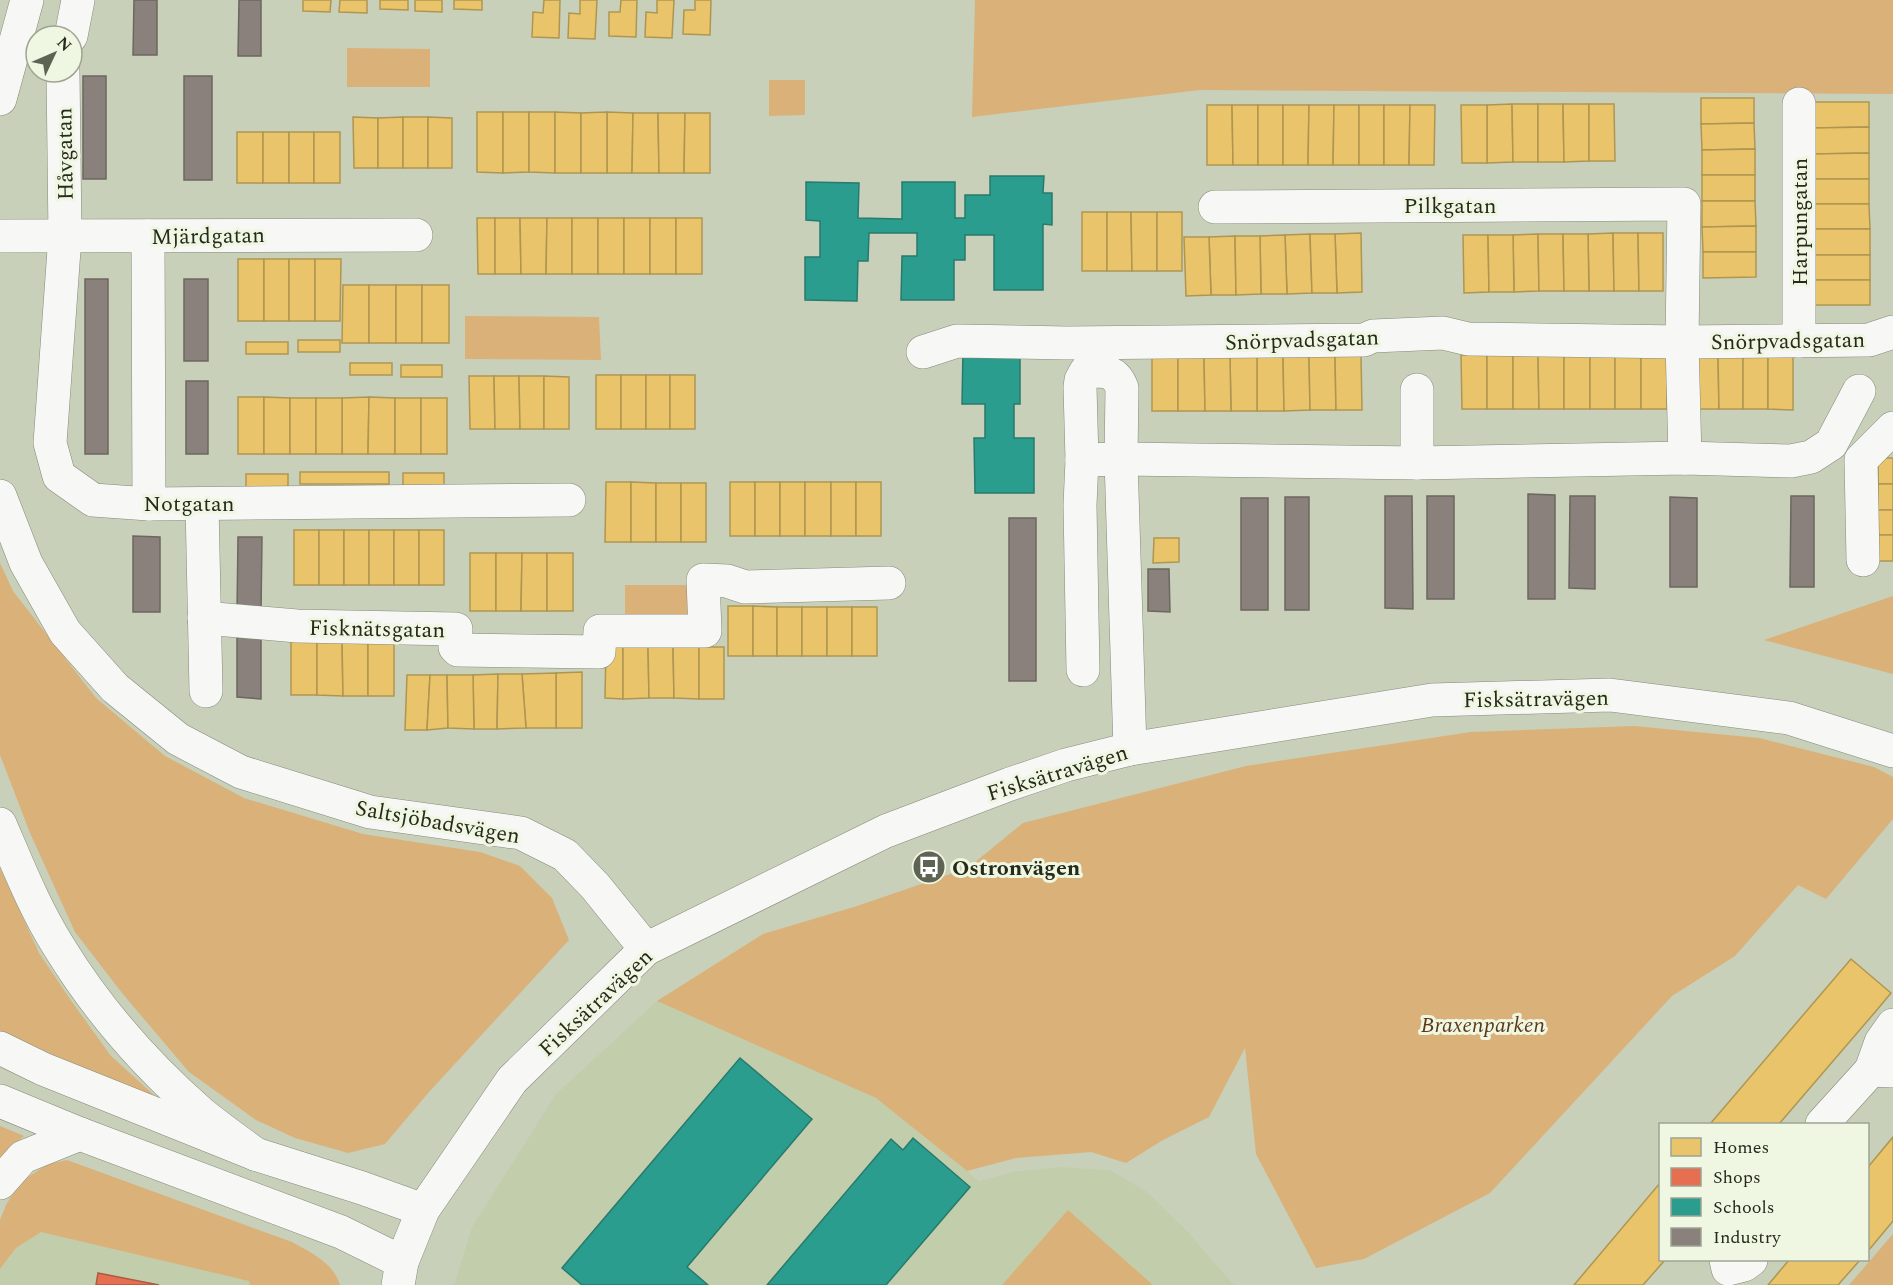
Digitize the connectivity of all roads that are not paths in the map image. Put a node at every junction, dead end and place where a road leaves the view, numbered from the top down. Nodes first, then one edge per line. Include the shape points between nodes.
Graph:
1 (27, 0) edge
2 (78, 0) edge
3 (73, 24) edge
4 (63, 84) edge
5 (0, 99) edge
6 (1799, 104) dead end
7 (1684, 204) joint
8 (1215, 207) dead end
9 (416, 235) dead end
10 (0, 236) edge
11 (65, 236) junction
12 (148, 236) junction
13 (1893, 332) edge
14 (1799, 341) junction
15 (1682, 342) junction
16 (923, 352) dead end
17 (1417, 390) dead end
18 (1859, 391) dead end
19 (1893, 428) edge
20 (1685, 458) junction
21 (1121, 459) junction
22 (1082, 460) junction
23 (1417, 463) junction
24 (0, 495) edge
25 (569, 500) dead end
26 (149, 504) junction
27 (202, 504) junction
28 (1863, 560) dead end
29 (889, 583) dead end
30 (204, 618) junction
31 (1083, 670) dead end
32 (206, 691) dead end
33 (1130, 749) junction
34 (1893, 751) edge
35 (0, 824) edge
36 (646, 950) junction
37 (1893, 1025) edge
38 (0, 1048) edge
39 (1882, 1071) edge
40 (0, 1101) edge
41 (1824, 1123) edge
42 (80, 1134) junction
43 (255, 1154) junction
44 (0, 1183) edge
45 (423, 1210) junction
46 (400, 1274) edge

1 - 5 main road
2 - 3 main road
4 - 11 main road, Håvgatan
6 - 14 main road, Harpungatan
7 - 8 main road, Pilkgatan
7 - 15 main road, Snörpvadsgatan
9 - 12 main road, Mjärdgatan
10 - 11 main road, Mjärdgatan
11 - 12 main road, Mjärdgatan
11 - 26 main road, Notgatan via 50,443 59,476 93,500
12 - 26 main road
13 - 14 main road, Snörpvadsgatan via 1869,340
14 - 15 main road, Snörpvadsgatan
15 - 16 main road, Snörpvadsgatan via 1468,339 1443,333 1373,336 1364,340 957,341
15 - 20 main road, Snörpvadsgatan
17 - 23 main road
18 - 20 main road via 1831,444 1812,457 1791,461
19 - 28 main road via 1861,460
20 - 23 main road
21 - 22 main road
21 - 22 main road via 1119,380 1105,370 1086,370 1080,387
21 - 23 main road
21 - 33 main road
22 - 31 main road
24 - 36 main road, Saltsjöbadsvägen via 26,563 65,632 115,688 178,739 241,772 370,812 521,833 565,855
25 - 27 main road, Notgatan
26 - 27 main road, Notgatan
27 - 30 main road
29 - 30 main road, Fisknätsgatan via 752,588 703,580 705,631 600,631 599,652 458,650 456,629 297,626
30 - 32 main road
33 - 34 main road, Fisksätravägen via 1432,700 1610,695 1790,718
33 - 36 main road, Fisksätravägen via 1066,765 886,831
35 - 43 main road via 58,947 102,1010 147,1062 202,1113
36 - 45 main road, Fisksätravägen via 512,1080
37 - 39 main road via 1881,1042
38 - 43 main road
39 - 41 main road
40 - 42 main road
42 - 44 main road via 22,1156
42 - 46 main road via 341,1232
43 - 45 main road
45 - 46 main road, Fisksätravägen

